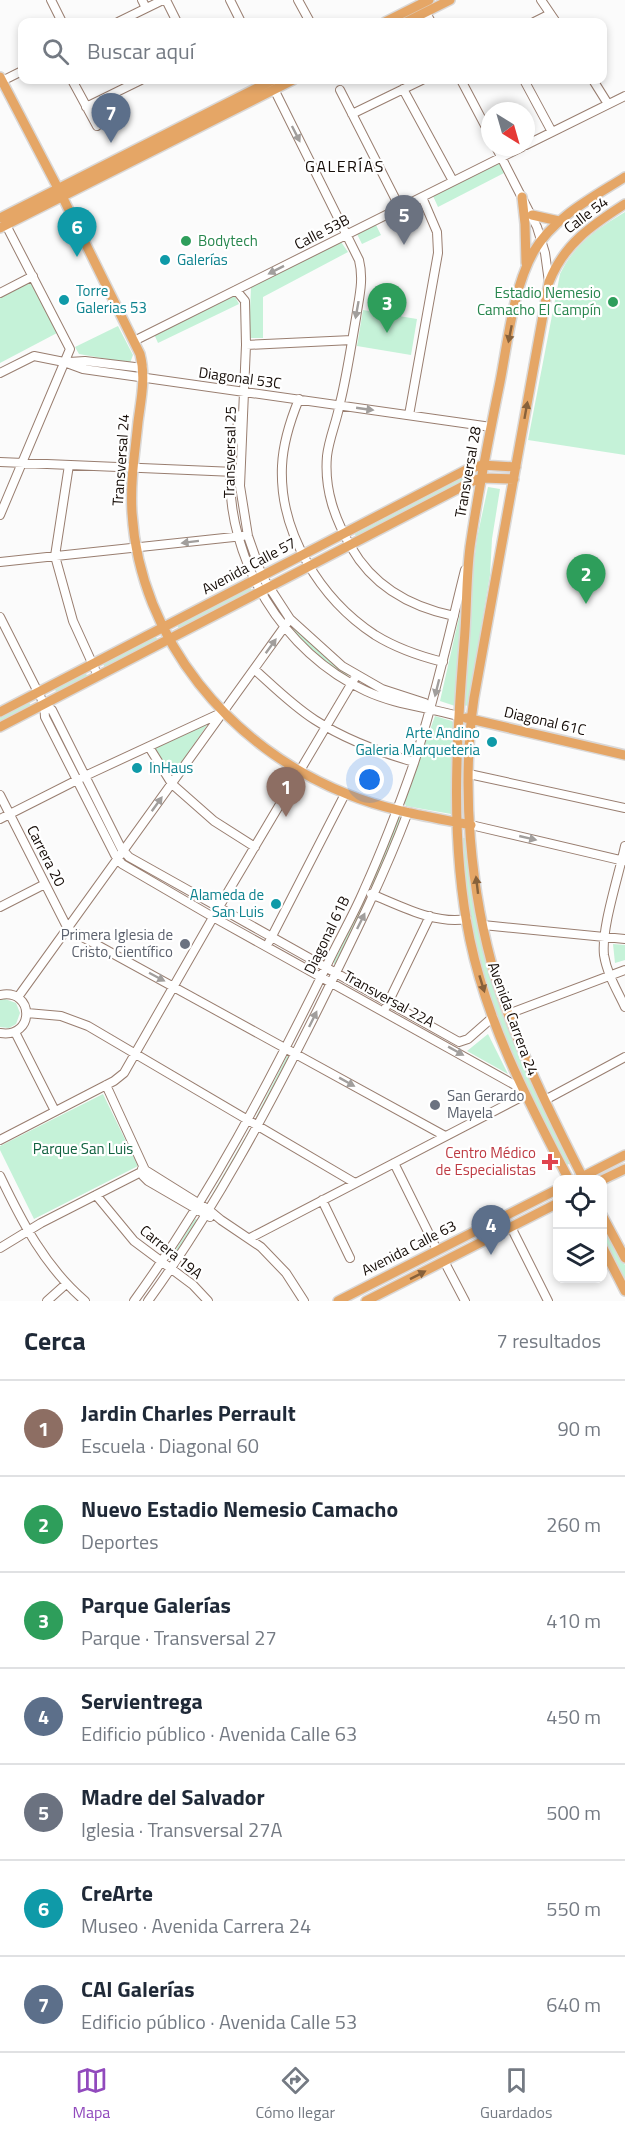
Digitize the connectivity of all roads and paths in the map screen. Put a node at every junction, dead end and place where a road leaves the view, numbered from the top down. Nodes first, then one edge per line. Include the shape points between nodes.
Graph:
1 (51, 0) edge
2 (142, 0) edge
3 (165, 0) edge
4 (230, 0) edge
5 (299, 0) edge
6 (429, 0) edge
7 (450, 0) edge
8 (541, 0) edge
9 (419, 6) edge
10 (146, 8) junction
11 (550, 14) junction
12 (60, 18) edge
13 (126, 18) edge
14 (175, 18) edge
15 (239, 18) edge
16 (308, 18) edge
17 (394, 18) edge
18 (409, 18) edge
19 (542, 18) edge
20 (553, 18) edge
21 (18, 73) edge
22 (1, 80) edge
23 (74, 84) edge
24 (133, 84) edge
25 (268, 84) edge
26 (273, 84) edge
27 (413, 84) edge
28 (463, 84) edge
29 (526, 84) edge
30 (595, 84) edge
31 (404, 88) junction
32 (340, 90) dead end
33 (625, 96) edge
34 (609, 104) junction
35 (86, 107) junction
36 (352, 114) junction
37 (481, 118) edge
38 (97, 126) dead end
39 (552, 132) junction
40 (535, 140) edge
41 (502, 157) joint
42 (625, 177) edge
43 (453, 182) junction
44 (60, 193) junction
45 (422, 197) junction
46 (522, 197) junction
47 (625, 204) edge
48 (400, 208) junction
49 (531, 215) junction
50 (559, 221) junction
51 (2, 224) edge
52 (347, 235) junction
53 (542, 240) junction
54 (526, 266) junction
55 (33, 276) junction
56 (549, 282) junction
57 (236, 290) junction
58 (0, 293) edge
59 (352, 340) junction
60 (134, 341) junction
61 (246, 345) junction
62 (64, 362) junction
63 (0, 373) edge
64 (143, 373) junction
65 (245, 393) junction
66 (299, 399) junction
67 (340, 405) junction
68 (409, 415) junction
69 (491, 427) junction
70 (0, 462) edge
71 (22, 463) junction
72 (69, 465) junction
73 (484, 465) junction
74 (516, 467) junction
75 (132, 468) junction
76 (230, 472) junction
77 (240, 472) junction
78 (482, 478) junction
79 (514, 479) junction
80 (0, 515) edge
81 (344, 534) junction
82 (244, 536) junction
83 (350, 545) junction
84 (137, 549) junction
85 (470, 549) junction
86 (303, 555) junction
87 (55, 556) junction
88 (0, 562) edge
89 (310, 566) junction
90 (259, 578) junction
91 (265, 590) junction
92 (454, 615) junction
93 (0, 619) edge
94 (290, 619) junction
95 (284, 627) junction
96 (164, 628) junction
97 (170, 639) junction
98 (443, 662) junction
99 (92, 665) junction
100 (254, 669) junction
101 (98, 676) junction
102 (356, 676) junction
103 (351, 684) junction
104 (38, 692) junction
105 (44, 704) junction
106 (431, 708) junction
107 (0, 712) edge
108 (223, 712) junction
109 (458, 716) junction
110 (471, 719) junction
111 (0, 727) edge
112 (326, 727) junction
113 (149, 747) junction
114 (625, 755) edge
115 (414, 762) junction
116 (300, 771) junction
117 (469, 774) junction
118 (85, 776) junction
119 (77, 780) junction
120 (172, 784) junction
121 (345, 794) junction
122 (0, 795) edge
123 (625, 808) edge
124 (397, 810) junction
125 (408, 812) junction
126 (10, 814) junction
127 (0, 819) edge
128 (456, 823) junction
129 (471, 825) junction
130 (625, 846) edge
131 (255, 847) junction
132 (123, 852) junction
133 (118, 860) junction
134 (623, 861) edge
135 (45, 884) junction
136 (364, 891) junction
137 (374, 895) junction
138 (0, 907) edge
139 (219, 907) junction
140 (430, 916) junction
141 (213, 917) junction
142 (466, 920) junction
143 (483, 925) junction
144 (68, 929) junction
145 (271, 937) junction
146 (605, 937) junction
147 (625, 939) edge
148 (266, 947) junction
149 (325, 968) junction
150 (625, 970) edge
151 (335, 974) junction
152 (609, 976) junction
153 (321, 977) junction
154 (331, 983) junction
155 (174, 986) junction
156 (0, 994) edge
157 (18, 997) junction
158 (388, 1003) junction
159 (625, 1007) edge
160 (384, 1011) junction
161 (27, 1013) junction
162 (508, 1014) junction
163 (493, 1017) junction
164 (15, 1032) junction
165 (0, 1033) edge
166 (287, 1048) junction
167 (296, 1053) junction
168 (134, 1055) junction
169 (625, 1058) edge
170 (106, 1085) junction
171 (524, 1092) junction
172 (545, 1100) junction
173 (55, 1111) junction
174 (248, 1122) junction
175 (257, 1127) junction
176 (445, 1136) junction
177 (0, 1140) edge
178 (625, 1155) edge
179 (394, 1163) junction
180 (143, 1169) junction
181 (625, 1169) edge
182 (567, 1175) edge
183 (580, 1175) edge
184 (587, 1175) edge
185 (0, 1176) edge
186 (607, 1178) edge
187 (355, 1183) junction
188 (553, 1192) edge
189 (96, 1195) junction
190 (322, 1200) junction
191 (553, 1206) edge
192 (198, 1207) junction
193 (207, 1213) junction
194 (607, 1223) edge
195 (511, 1227) junction
196 (27, 1230) junction
197 (253, 1237) junction
198 (0, 1248) edge
199 (437, 1250) junction
200 (607, 1253) edge
201 (350, 1258) dead end
202 (625, 1258) edge
203 (444, 1261) junction
204 (162, 1263) junction
205 (171, 1269) junction
206 (66, 1284) junction
207 (625, 1291) edge
208 (369, 1300) edge
209 (46, 1301) edge
210 (85, 1301) edge
211 (134, 1301) edge
212 (148, 1301) edge
213 (208, 1301) edge
214 (304, 1301) edge
215 (338, 1301) edge
216 (465, 1301) edge
217 (548, 1301) edge

1 - 12 street
2 - 10 street
3 - 10 street
3 - 14 street
4 - 15 street
5 - 16 street
6 - 9 main road
7 - 9 main road
8 - 11 street
9 - 17 main road
9 - 18 main road
10 - 13 street
11 - 19 street
11 - 20 street
21 - 22 street
22 - 44 main road
23 - 35 street
24 - 35 street
25 - 44 main road
26 -> 52 street
27 - 31 street
28 - 37 street
29 - 39 street
30 - 34 street
31 - 36 street
31 - 43 street
32 - 36 street
33 - 34 street, Calle 53B
34 - 39 street, Calle 53B
35 - 38 street
36 - 48 street
39 - 40 street, Calle 53B
41 - 43 street, Calle 53B
41 - 46 street
42 - 50 main road, Calle 54
43 - 45 street, Calle 53B
44 - 51 main road
44 - 60 main road
45 - 48 street, Calle 53B
45 - 68 street via 437,232 438,253
46 - 49 street
46 - 54 main road
47 - 56 main road, Calle 54 via 578,237 561,257
48 - 52 street, Calle 53B
49 - 50 main road
49 - 53 street
50 - 53 main road, Calle 54
51 - 55 street
52 -> 57 street, Calle 53B
52 -> 59 street via 359,260 362,282
53 - 54 main road, Transversal 28
53 - 56 street
54 -> 69 main road, Transversal 28
55 - 58 street
55 - 62 street via 70,349
74 -> 56 main road
57 - 60 street, Calle 53B
57 - 61 street, Transversal 25 via 245,300
59 - 61 street
59 - 67 street
60 - 64 main road
61 - 65 street, Transversal 25
62 - 63 street, Diagonal 53C via 34,356
62 - 64 street, Diagonal 53C via 85,361
62 - 71 street
64 - 65 street, Diagonal 53C
64 - 75 main road, Transversal 24
65 - 66 street, Diagonal 53C
65 - 76 street, Transversal 25
65 - 77 street, Transversal 25
66 - 67 street, Diagonal 53C
66 - 86 street via 290,421 282,466 290,522
67 -> 68 street, Diagonal 53C
67 - 81 street via 327,456 327,483 332,509
68 - 69 street, Diagonal 53C
69 - 73 main road, Transversal 28
70 - 71 street
71 - 72 street
71 - 80 street
72 - 75 street
72 - 87 street
73 - 74 main road, Avenida Calle 57
73 - 78 main road, Transversal 28
73 - 81 main road, Avenida Calle 57 via 466,470
74 - 79 main road
75 - 76 street
75 - 84 main road, Transversal 24
76 - 77 street
76 - 82 street, Transversal 25 via 232,503
77 - 82 street, Transversal 25
78 - 79 main road, Avenida Calle 57
78 - 83 main road, Avenida Calle 57
78 - 85 main road, Transversal 28
79 - 110 main road
81 - 83 street
81 - 86 main road, Avenida Calle 57
82 -> 84 street
82 - 90 street, Transversal 25
83 - 89 main road, Avenida Calle 57
83 - 92 street via 360,562 392,592 422,607
84 - 87 street
84 - 96 main road, Transversal 24 via 145,584
85 - 92 street, Diagonal 61B
85 - 109 main road, Transversal 28
86 - 89 street
86 - 90 main road, Avenida Calle 57
87 - 88 street
87 - 99 street via 66,600
89 - 91 main road, Avenida Calle 57
89 - 98 street via 338,603 362,625 397,646
90 - 91 street, Transversal 25
90 - 96 main road, Avenida Calle 57
91 - 94 street, Transversal 25
91 - 95 street, Transversal 25
91 - 97 main road, Avenida Calle 57
92 - 98 street, Diagonal 61B
93 - 104 street
94 - 95 street
94 - 102 street, Transversal 25
100 -> 95 street
95 - 103 street, Transversal 25 via 322,664
96 - 97 main road, Transversal 24
96 - 99 main road, Avenida Calle 57
97 - 101 main road, Avenida Calle 57
97 - 108 main road, Transversal 24 via 193,677
98 -> 106 street, Diagonal 61B
99 - 101 street
99 - 104 main road, Avenida Calle 57
100 - 108 street
100 - 112 street
101 - 105 main road, Avenida Calle 57
102 - 103 street
102 - 106 street, Transversal 25
103 - 106 street, Transversal 25 via 390,701
103 - 112 street
104 - 105 street
104 - 107 main road, Avenida Calle 57
105 - 111 main road, Avenida Calle 57
105 - 118 street via 52,710
105 - 119 street via 45,717
106 - 109 street, Transversal 25
106 - 115 street, Diagonal 61B
108 - 113 street
108 - 116 main road, Transversal 24 via 259,744
108 - 120 street
109 - 110 main road, Diagonal 61C
109 - 128 main road, Avenida Carrera 24
110 - 114 main road, Diagonal 61C
110 - 117 main road, Avenida Carrera 24
112 - 115 street via 368,747
112 - 116 street
113 - 118 street
113 - 120 street
115 - 124 street, Diagonal 61B
116 - 121 main road, Transversal 24
116 - 131 street
117 - 123 street
117 - 129 main road, Avenida Carrera 24
118 - 119 street
118 - 132 street
119 - 126 street
119 - 133 street
120 - 131 street via 214,821
132 -> 120 street
121 - 124 main road, Transversal 24
121 - 145 street
122 - 126 street, Carrera 20
124 - 125 main road, Transversal 24
124 - 136 street, Diagonal 61B
125 - 128 main road, Transversal 24
125 - 137 street, Diagonal 61B
126 - 127 street
126 - 135 street, Carrera 20
128 - 129 main road, Transversal 24
128 - 142 main road, Avenida Carrera 24
129 -> 134 street
143 -> 129 main road, Avenida Carrera 24
130 - 134 street
131 - 139 street
132 - 133 street
132 - 139 street, Transversal 22A
133 - 141 street, Transversal 22A
133 - 144 street
134 - 146 street
135 - 138 street
135 - 144 street, Carrera 20
136 - 137 street
136 - 149 street, Diagonal 61B
137 - 140 street
151 -> 137 street, Diagonal 61B
139 - 141 street
139 - 145 street, Transversal 22A
140 - 142 street
140 - 158 street
141 - 148 street, Transversal 22A
141 - 155 street
142 -> 163 main road, Avenida Carrera 24
143 - 146 street
143 - 162 main road, Avenida Carrera 24
144 -> 155 street
144 - 157 street
145 - 148 street
145 - 149 street, Transversal 22A
146 - 147 street
146 - 152 street
148 - 153 street, Transversal 22A
149 - 151 street, Transversal 22A
149 - 153 street, Diagonal 61B
150 - 152 street
151 - 154 street, Diagonal 61B
151 - 158 street, Transversal 22A
152 - 159 street
152 - 162 street
153 - 154 street, Transversal 22A
153 - 166 street, Diagonal 61B
154 - 160 street, Transversal 22A
167 -> 154 street, Diagonal 61B
155 - 166 street
155 - 168 street
156 - 157 street
157 - 161 street
158 - 160 street
158 - 163 street, Transversal 22A via 461,1042
160 -> 171 street, Transversal 22A
161 - 164 street via 25,1022
161 - 168 street via 74,1020
162 - 172 main road, Avenida Carrera 24
163 - 171 main road, Avenida Carrera 24
164 - 165 street
164 - 173 street
166 - 167 street
166 - 174 street, Diagonal 61B
167 - 175 street, Diagonal 61B
167 -> 176 street
168 - 170 street via 121,1076
168 - 174 street
169 - 172 street
170 - 173 street
170 - 180 street
171 - 176 street
171 - 182 main road, Avenida Carrera 24
172 - 183 main road, Avenida Carrera 24
173 - 177 street
174 - 175 street
174 - 192 street, Diagonal 61B
175 - 187 street
175 - 193 street, Diagonal 61B
176 - 179 street
178 - 184 main road
179 - 187 street
179 - 199 street
180 - 189 street
180 - 192 street
181 - 186 main road
185 - 196 street
187 - 190 street
188 - 199 main road, Avenida Calle 63
189 - 196 street
189 - 204 street, Carrera 19A via 128,1235
190 - 197 street
190 - 201 street
191 - 195 main road, Avenida Calle 63
192 - 193 street
192 - 204 street, Diagonal 61B
193 - 197 street
193 - 205 street, Diagonal 61B
194 - 202 main road
195 - 203 main road, Avenida Calle 63
195 - 217 street
196 - 198 street
196 - 206 street
197 - 214 street via 279,1264
199 - 215 main road, Avenida Calle 63
200 - 207 main road
208 -> 203 main road, Avenida Calle 63
203 - 216 street
204 - 205 street, Carrera 19A
204 - 211 street, Diagonal 61B
205 - 212 street, Diagonal 61B
205 - 213 street, Carrera 19A
206 - 209 street
206 - 210 street

